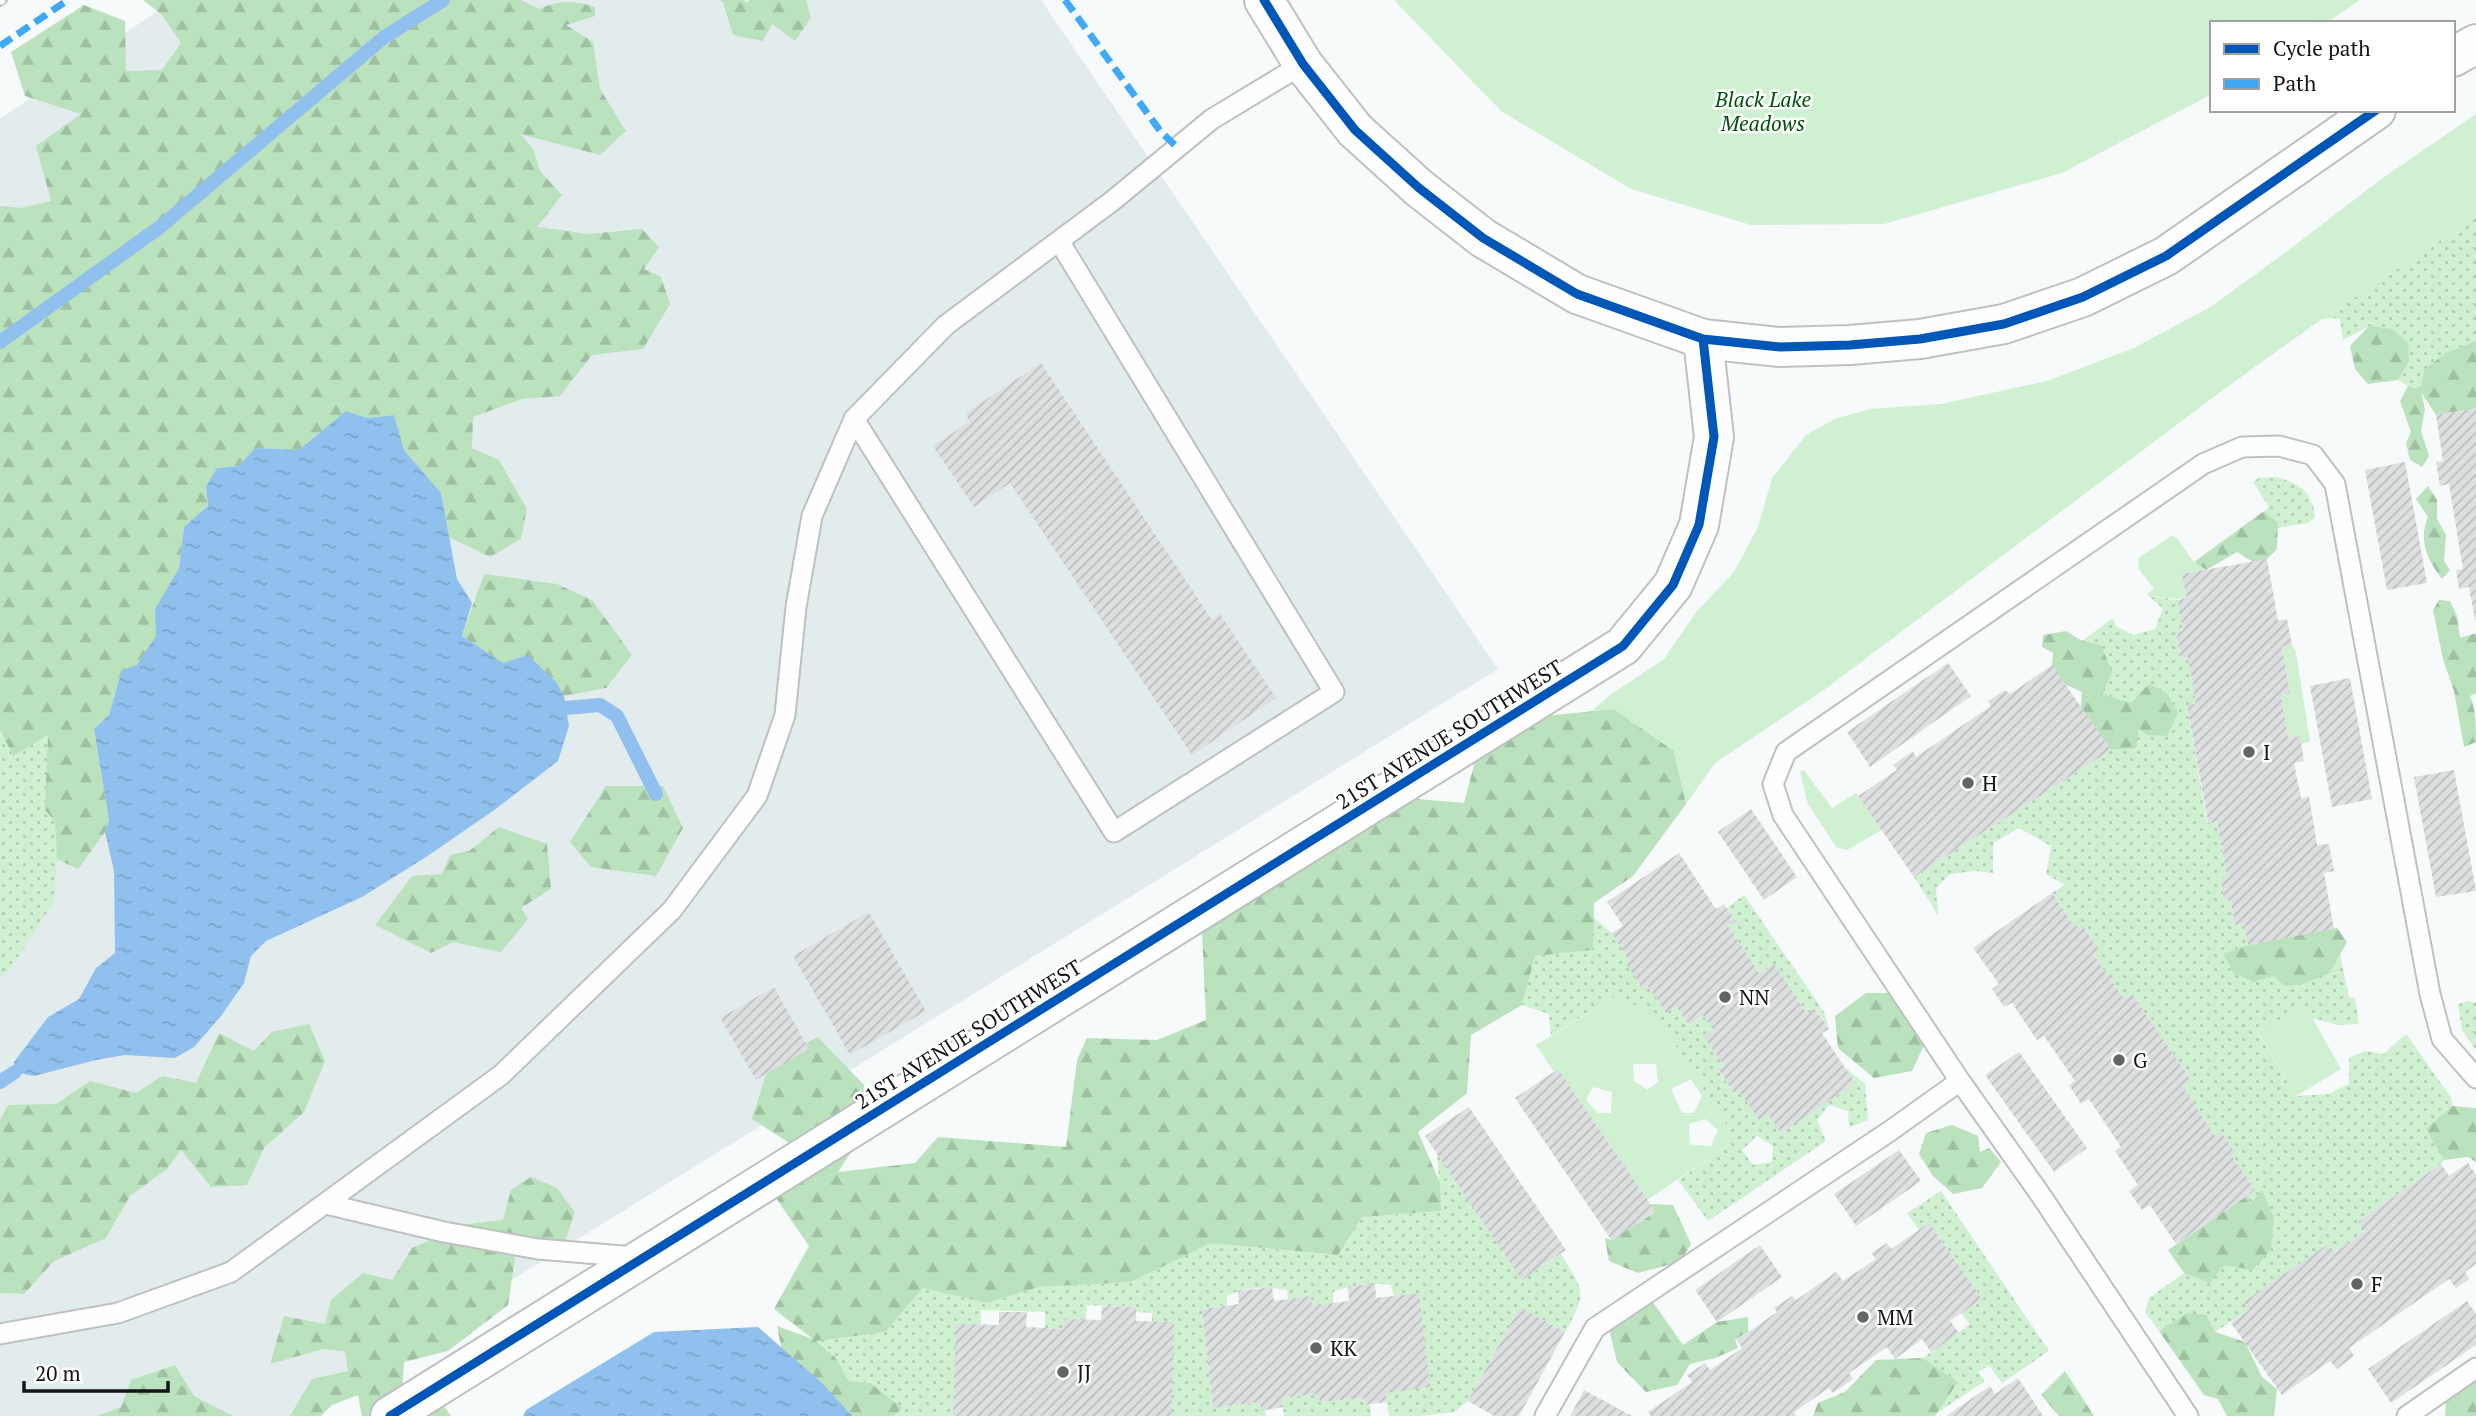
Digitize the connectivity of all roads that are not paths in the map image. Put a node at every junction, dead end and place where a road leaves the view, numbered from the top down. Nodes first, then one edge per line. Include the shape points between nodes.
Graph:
1 (1264, 0) edge
2 (2476, 44) edge
3 (2455, 56) edge
4 (1303, 64) junction
5 (2372, 112) edge
6 (1059, 241) junction
7 (1703, 339) junction
8 (853, 419) junction
9 (2476, 1078) edge
10 (1960, 1081) junction
11 (327, 1204) junction
12 (642, 1258) junction
13 (0, 1334) edge
14 (2476, 1368) edge
15 (390, 1416) edge
16 (1545, 1416) edge
17 (2188, 1416) edge
18 (2407, 1416) edge

1 - 4 street
2 - 3 street
4 - 6 lane via 1213,119
4 - 7 street via 1355,131 1483,238 1577,294
5 - 7 street via 2166,257 2070,302 2004,324 1906,340 1780,347
6 - 8 lane via 946,325
6 - 8 lane via 1334,692 1114,832
7 - 12 street, 21ST AVENUE SOUTHWEST via 1714,437 1699,525 1673,586 1623,646
8 - 11 lane via 812,516 796,607 785,715 757,796 672,910 501,1075
9 - 10 lane via 2442,1039 2430,994 2335,484 2313,455 2279,446 2242,447 2203,464 1786,752 1773,784 1783,814
10 - 16 lane via 1595,1328
10 - 17 lane
11 - 12 lane via 525,1247
11 - 13 lane via 231,1272 118,1313
12 - 15 street, 21ST AVENUE SOUTHWEST
14 - 18 lane

